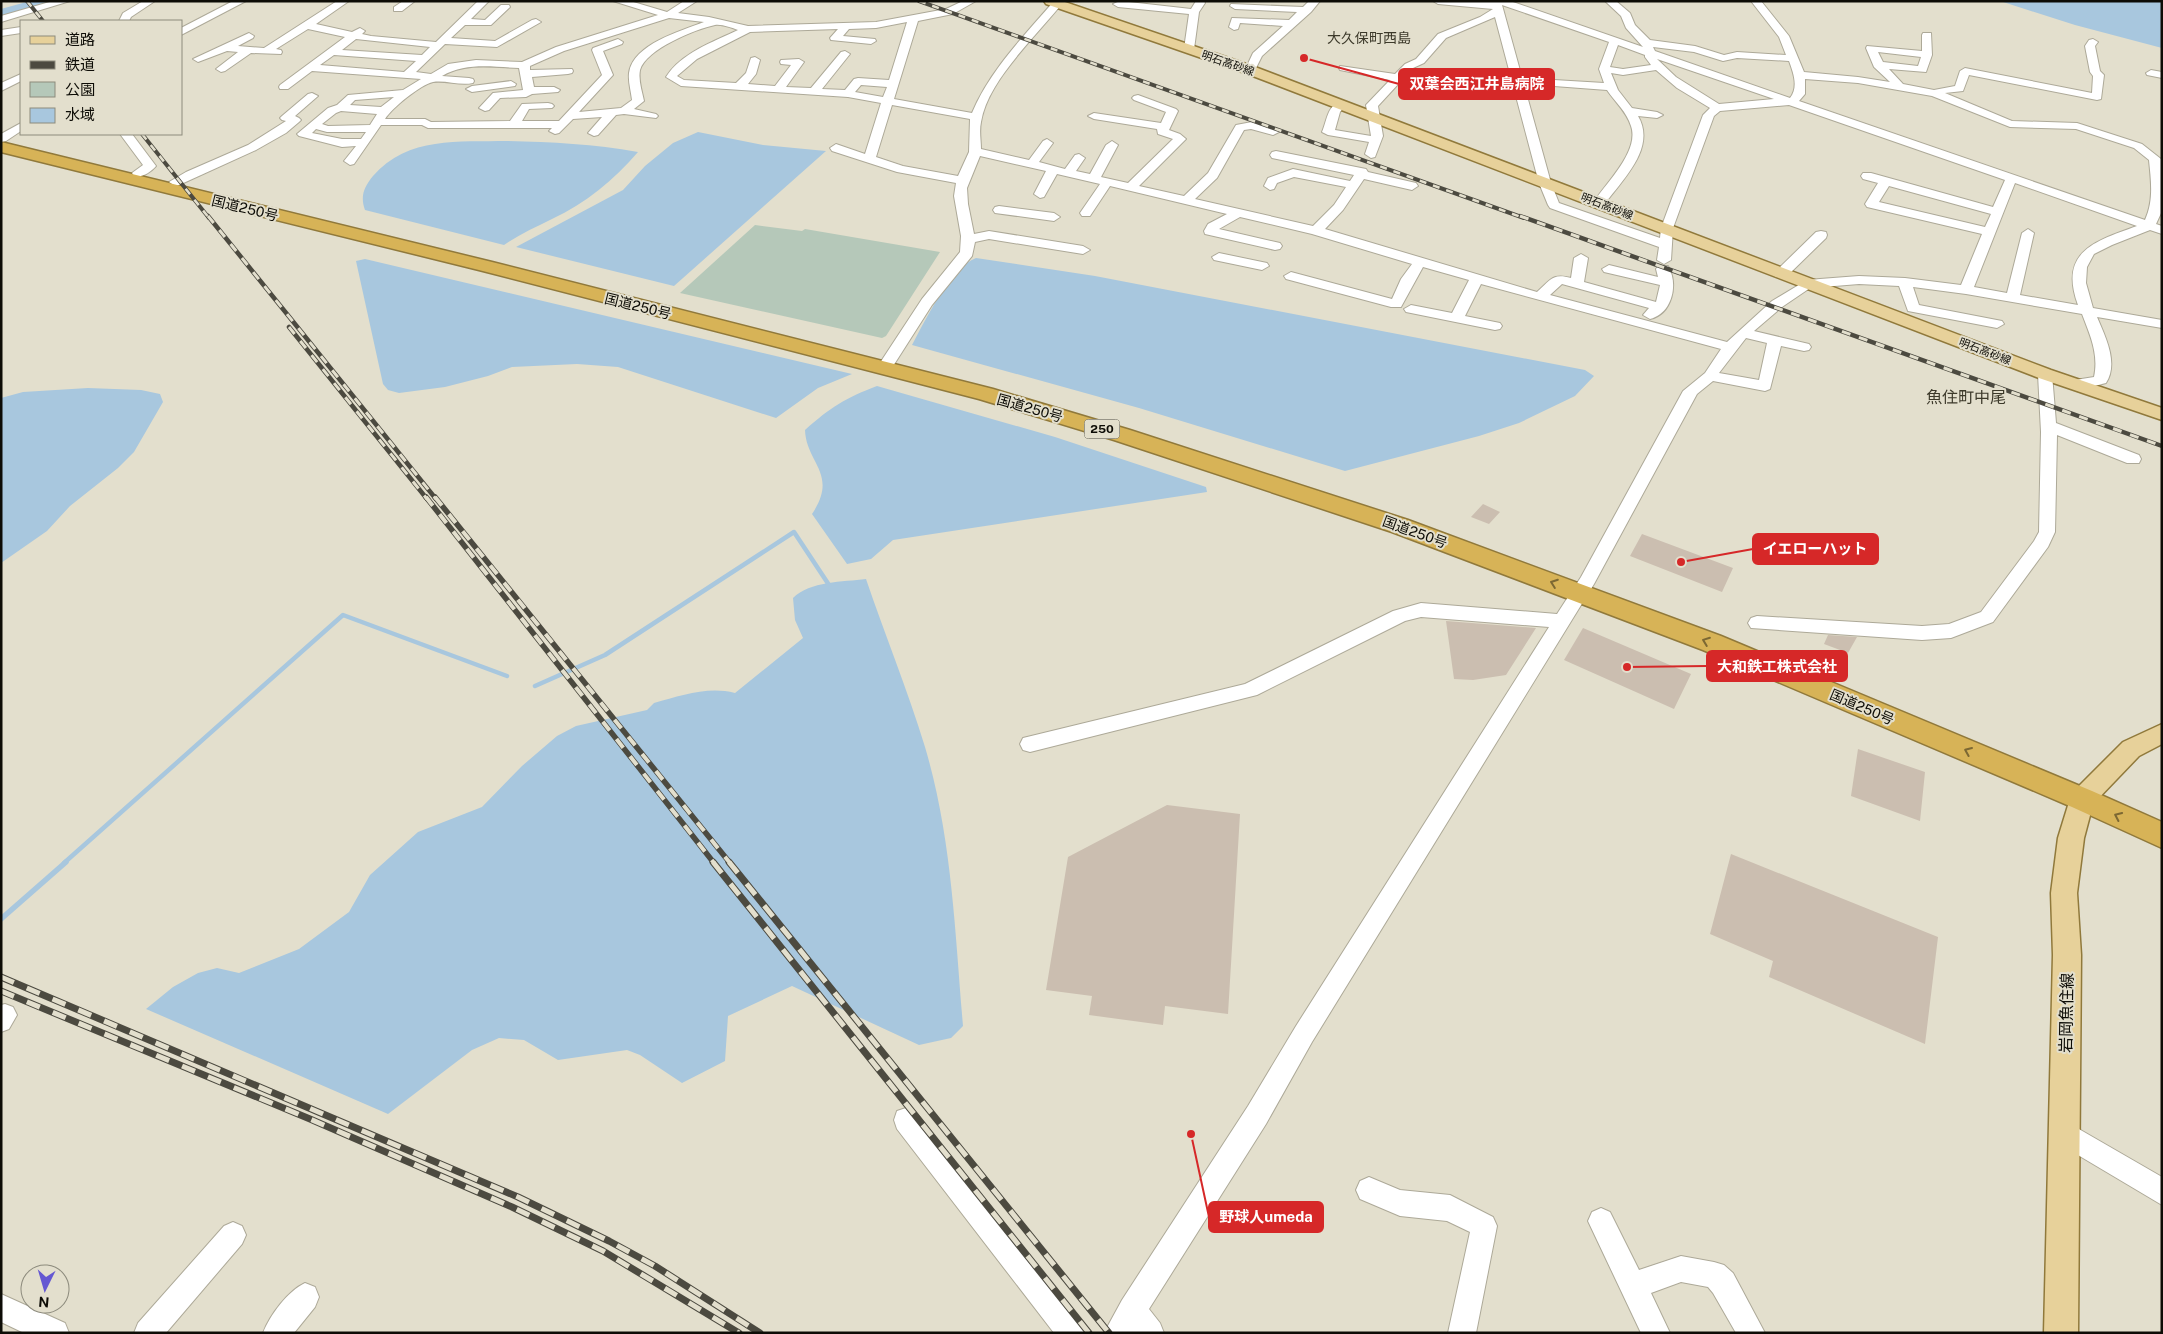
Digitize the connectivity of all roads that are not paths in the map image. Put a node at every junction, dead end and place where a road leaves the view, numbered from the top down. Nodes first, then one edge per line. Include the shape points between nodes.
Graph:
1 (65, 1) edge
2 (150, 1) edge
3 (241, 1) edge
4 (344, 1) edge
5 (410, 1) edge
6 (692, 1) edge
7 (971, 1) edge
8 (1200, 1) edge
9 (1315, 1) edge
10 (1438, 1) edge
11 (1610, 1) edge
12 (1756, 1) edge
13 (622, 2) edge
14 (1055, 2) edge
15 (1119, 2) edge
16 (482, 3) edge
17 (26, 5) edge
18 (1498, 5) edge
19 (1235, 6) dead end
20 (505, 7) junction
21 (516, 7) dead end
22 (1, 8) edge
23 (398, 9) dead end
24 (1307, 10) junction
25 (1194, 12) junction
26 (668, 15) junction
27 (683, 17) junction
28 (1, 19) edge
29 (37, 20) edge
30 (124, 20) edge
31 (913, 20) junction
32 (1108, 21) junction
33 (462, 22) junction
34 (536, 22) dead end
35 (716, 22) junction
36 (202, 23) junction
37 (1292, 23) junction
38 (182, 24) edge
39 (308, 26) junction
40 (368, 26) dead end
41 (847, 26) junction
42 (1234, 27) dead end
43 (748, 29) junction
44 (20, 30) edge
45 (182, 32) edge
46 (1, 33) edge
47 (353, 35) junction
48 (1927, 35) dead end
49 (249, 36) dead end
50 (871, 41) dead end
51 (1615, 41) junction
52 (2093, 42) dead end
53 (440, 43) junction
54 (226, 48) junction
55 (1648, 48) junction
56 (1188, 49) junction
57 (248, 50) junction
58 (331, 52) junction
59 (845, 54) dead end
60 (1927, 55) junction
61 (424, 58) junction
62 (1792, 58) junction
63 (198, 59) dead end
64 (755, 60) dead end
65 (1371, 61) dead end
66 (785, 62) dead end
67 (1878, 65) junction
68 (311, 68) junction
69 (448, 68) junction
70 (1604, 68) junction
71 (1657, 68) junction
72 (221, 69) dead end
73 (412, 70) junction
74 (1250, 70) junction
75 (1355, 70) junction
76 (568, 71) dead end
77 (621, 73) junction
78 (1800, 75) junction
79 (20, 78) edge
80 (431, 78) junction
81 (526, 78) junction
82 (1398, 78) junction
83 (1348, 82) dead end
84 (1554, 83) dead end
85 (893, 84) junction
86 (470, 85) joint
87 (284, 87) dead end
88 (740, 87) junction
89 (1899, 87) junction
90 (1, 88) edge
91 (1611, 88) junction
92 (778, 89) junction
93 (554, 90) dead end
94 (815, 91) junction
95 (406, 93) junction
96 (1935, 93) junction
97 (15, 94) dead end
98 (848, 94) junction
99 (312, 96) dead end
100 (1, 98) edge
101 (1138, 98) dead end
102 (888, 101) junction
103 (1793, 101) junction
104 (1340, 105) junction
105 (548, 106) dead end
106 (341, 108) junction
107 (485, 108) dead end
108 (1717, 108) junction
109 (384, 111) junction
110 (624, 111) junction
111 (1629, 111) junction
112 (611, 114) junction
113 (571, 115) junction
114 (1657, 115) dead end
115 (652, 116) dead end
116 (1094, 116) dead end
117 (976, 117) junction
118 (1373, 117) junction
119 (514, 124) junction
120 (314, 125) junction
121 (376, 125) junction
122 (20, 127) edge
123 (558, 127) joint
124 (1164, 127) junction
125 (1272, 132) dead end
126 (594, 133) dead end
127 (127, 135) edge
128 (1375, 140) junction
129 (2, 142) edge
130 (365, 142) junction
131 (1047, 143) dead end
132 (1112, 145) dead end
133 (836, 148) dead end
134 (975, 152) junction
135 (1371, 154) dead end
136 (2158, 156) edge
137 (870, 158) junction
138 (1080, 158) dead end
139 (350, 161) dead end
140 (1031, 164) junction
141 (1268, 168) dead end
142 (1053, 170) junction
143 (138, 173) junction
144 (1068, 173) junction
145 (1866, 176) dead end
146 (1094, 179) junction
147 (2011, 179) junction
148 (962, 180) junction
149 (1357, 180) junction
150 (175, 182) junction
151 (1107, 182) junction
152 (1885, 182) junction
153 (1546, 183) junction
154 (1270, 186) dead end
155 (1412, 186) dead end
156 (1130, 188) junction
157 (2160, 189) edge
158 (1040, 194) dead end
159 (1186, 201) junction
160 (1599, 203) junction
161 (1002, 205) joint
162 (1998, 212) junction
163 (1238, 213) junction
164 (1086, 214) dead end
165 (1054, 217) dead end
166 (1667, 228) junction
167 (2155, 228) edge
168 (1316, 231) junction
169 (1988, 232) junction
170 (2028, 233) dead end
171 (988, 235) junction
172 (1821, 235) dead end
173 (968, 239) junction
174 (1262, 242) junction
175 (1666, 245) junction
176 (1275, 246) dead end
177 (1083, 250) dead end
178 (1219, 257) dead end
179 (1581, 258) dead end
180 (1247, 262) junction
181 (1420, 262) junction
182 (1663, 265) joint
183 (1262, 266) dead end
184 (1609, 269) dead end
185 (1782, 274) junction
186 (1292, 276) dead end
187 (1477, 279) junction
188 (1905, 282) junction
189 (1667, 283) junction
190 (1577, 284) junction
191 (1807, 284) junction
192 (1966, 290) junction
193 (1540, 297) junction
194 (2013, 297) junction
195 (1657, 306) junction
196 (1411, 308) dead end
197 (2087, 310) junction
198 (1457, 317) junction
199 (1643, 324) junction
200 (1997, 324) dead end
201 (2162, 324) edge
202 (1495, 326) dead end
203 (1743, 333) junction
204 (1775, 341) junction
205 (1730, 347) junction
206 (1804, 347) dead end
207 (887, 364) junction
208 (2044, 374) junction
209 (1710, 376) junction
210 (2074, 384) junction
211 (2162, 414) edge
212 (2049, 426) junction
213 (2133, 459) dead end
214 (1584, 586) junction
215 (1562, 621) junction
216 (1757, 624) dead end
217 (2162, 733) edge
218 (1030, 744) dead end
219 (2088, 793) junction
220 (2162, 817) edge
221 (2162, 836) edge
222 (906, 1120) dead end
223 (2065, 1134) junction
224 (1369, 1190) dead end
225 (2162, 1192) edge
226 (1601, 1221) dead end
227 (233, 1235) dead end
228 (1633, 1286) junction
229 (305, 1297) dead end
230 (1, 1308) edge
231 (1132, 1310) junction
232 (55, 1333) edge
233 (148, 1333) edge
234 (277, 1333) edge
235 (1072, 1333) edge
236 (1118, 1333) edge
237 (1150, 1333) edge
238 (1462, 1333) edge
239 (1656, 1333) edge
240 (1752, 1333) edge
241 (2061, 1333) edge

1 - 17 street
2 - 30 street via 127,15
3 - 36 street
4 - 39 street
5 - 23 street
6 - 26 street
7 - 31 street via 949,12
8 - 25 street
9 - 24 street
10 - 18 street
11 - 55 street via 1626,15 1630,26
12 - 62 street via 1784,36
13 - 26 street
14 - 32 main road, 明石高砂線
14 - 117 street via 995,80
15 - 25 street
15 - 32 street
16 - 20 street
16 - 33 street
17 - 22 street
17 - 28 street
17 - 29 street
18 - 51 street
18 - 82 street via 1484,19 1442,36 1420,61 1409,66
18 - 153 street
19 - 24 street
20 - 21 street
20 - 33 street via 487,23
24 - 37 street
25 - 56 street
26 - 27 street
26 - 81 street via 612,34 563,41
27 - 35 street
27 - 77 street via 597,50
31 - 41 street
31 - 85 street
32 - 56 main road, 明石高砂線
33 - 53 street
34 - 53 street via 497,44
35 - 43 street
35 - 77 street via 650,49
36 - 38 street
36 - 45 street
37 - 42 street via 1236,20
37 - 74 street via 1257,55
39 - 47 street
39 - 57 street via 284,37 271,54
40 - 47 street
41 - 43 street
41 - 50 street via 835,38
43 - 88 street via 692,58 673,72 671,78 681,83
44 - 46 street
47 - 53 street
47 - 58 street
48 - 60 street
49 - 54 street
51 - 55 street
51 - 70 street
52 - 96 street via 2090,46 2094,72 2100,75 2097,97 1965,71 1960,89
53 - 61 street
54 - 57 street
54 - 63 street
55 - 62 street via 1695,50 1723,58 1737,55
55 - 71 street
55 - 103 street
56 - 74 main road, 明石高砂線
57 - 72 street
58 - 61 street
58 - 68 street
59 - 94 street
60 - 67 street via 1922,70
60 - 67 street via 1870,48
61 - 73 street
62 - 78 street
64 - 88 street via 751,74
65 - 75 street
66 - 92 street via 799,62
67 - 89 street
68 - 73 street via 347,72
68 - 87 street
69 - 73 street
69 - 80 street
69 - 81 street via 476,63
70 - 71 street via 1623,72
70 - 91 street
71 - 108 street
73 - 80 street
74 - 104 main road, 明石高砂線
75 - 82 street
75 - 83 street
76 - 81 street
77 - 110 street via 638,101
77 - 113 street
78 - 89 street
78 - 103 street via 1799,94
79 - 90 street
80 - 86 street
80 - 95 street
81 - 86 street
81 - 93 street
81 - 107 street via 526,94 497,95
82 - 118 street via 1372,105
84 - 91 street
85 - 98 street via 858,81
85 - 102 street
88 - 92 street
89 - 96 street
91 - 111 street
92 - 94 street
94 - 98 street
95 - 106 street via 352,97
95 - 109 street
96 - 136 street via 2010,124 2077,126
97 - 100 street
98 - 102 street
99 - 150 street via 286,118 295,120 284,130 242,154
101 - 124 street via 1172,111
102 - 117 street
102 - 137 street
103 - 108 street
103 - 147 street
104 - 118 main road, 明石高砂線
104 - 128 street via 1332,113 1328,132
105 - 119 street via 526,106
106 - 109 street
106 - 120 street via 332,110
108 - 166 street via 1709,115
109 - 121 street
110 - 112 street
110 - 115 street
111 - 114 street
111 - 160 street via 1640,134 1636,149
112 - 113 street
112 - 126 street
113 - 123 street
116 - 124 street
117 - 134 street
118 - 128 street
118 - 153 main road, 明石高砂線
119 - 121 street via 428,125 425,122
119 - 123 street
120 - 121 street via 327,129
120 - 130 street via 303,134 342,143
121 - 130 street
122 - 129 street
124 - 156 street via 1162,132 1180,139
125 - 159 street via 1252,125 1240,127 1213,175
127 - 143 street via 150,166
128 - 135 street
129 - 143 highway, 国道250号 / 250
129 - 207 highway, 国道250号 / 250 via 495,269
130 - 139 street
131 - 140 street
132 - 146 street
133 - 137 street
134 - 140 street
134 - 148 street
136 - 157 street
137 - 148 street via 901,169
138 - 144 street
140 - 142 street
141 - 149 street via 1279,151 1362,172
142 - 144 street
142 - 158 street
143 - 150 highway, 国道250号 / 250
144 - 146 street
145 - 152 street
146 - 151 street
147 - 162 street
147 - 167 street
148 - 173 street via 960,190
149 - 154 street via 1293,173 1272,181
149 - 155 street
149 - 168 street via 1340,207
150 - 207 highway, 国道250号 / 250
151 - 156 street
151 - 164 street
152 - 162 street
152 - 169 street via 1871,204
153 - 160 main road, 明石高砂線
153 - 175 street via 1554,205
156 - 159 street
157 - 167 street
159 - 163 street
160 - 166 main road, 明石高砂線
161 - 165 street
161 - 171 street
162 - 169 street
163 - 168 street
163 - 174 street via 1210,231
166 - 175 street
166 - 185 main road, 明石高砂線
167 - 197 street via 2090,250 2080,268 2081,296
168 - 181 street
169 - 192 street
170 - 194 street
171 - 173 street
171 - 177 street
172 - 185 street
173 - 207 street via 967,254 929,299
174 - 176 street
174 - 180 street
175 - 182 street
178 - 180 street
179 - 190 street
180 - 183 street
181 - 186 street via 1396,304
181 - 187 street
182 - 189 street
184 - 189 street
185 - 191 main road, 明石高砂線
187 - 193 street
187 - 198 street
188 - 191 street via 1859,280
188 - 192 street
188 - 200 street via 1913,308
189 - 195 street via 1663,303
190 - 193 street via 1559,279
190 - 195 street
191 - 203 street via 1774,306
191 - 208 main road, 明石高砂線
192 - 194 street
193 - 199 street
194 - 197 street
195 - 199 street
196 - 198 street
197 - 201 street
197 - 210 street via 2103,353 2105,371 2101,380
198 - 202 street
199 - 205 street
203 - 204 street
203 - 205 street
204 - 206 street
204 - 209 street via 1765,386
205 - 209 street
207 - 214 highway, 国道250号 / 250 via 1122,435
208 - 210 main road, 明石高砂線
208 - 212 street
209 - 214 street via 1691,391
210 - 211 main road, 明石高砂線
212 - 213 street
212 - 216 street via 2047,532 1987,617 1951,631 1922,633
214 - 215 street
214 - 219 highway, 国道250号 / 250 via 1712,643
215 - 218 street via 1421,610 1399,616 1250,690
215 - 231 street via 1304,1034 1257,1116
217 - 219 main road, 岩岡魚住線 via 2131,749
219 - 220 highway, 国道250号 / 250
221 -> 219 highway, 国道250号 / 250
219 - 223 main road, 岩岡魚住線 via 2071,838 2064,893 2067,955
222 - 235 street
223 - 225 street
223 - 241 main road, 岩岡魚住線
224 - 238 street via 1400,1203 1450,1208 1484,1226
226 - 228 street
227 - 233 street
228 - 239 street
228 - 240 street via 1681,1269 1714,1275 1723,1283
229 - 234 street
230 - 232 street
231 - 236 street
231 - 237 street

